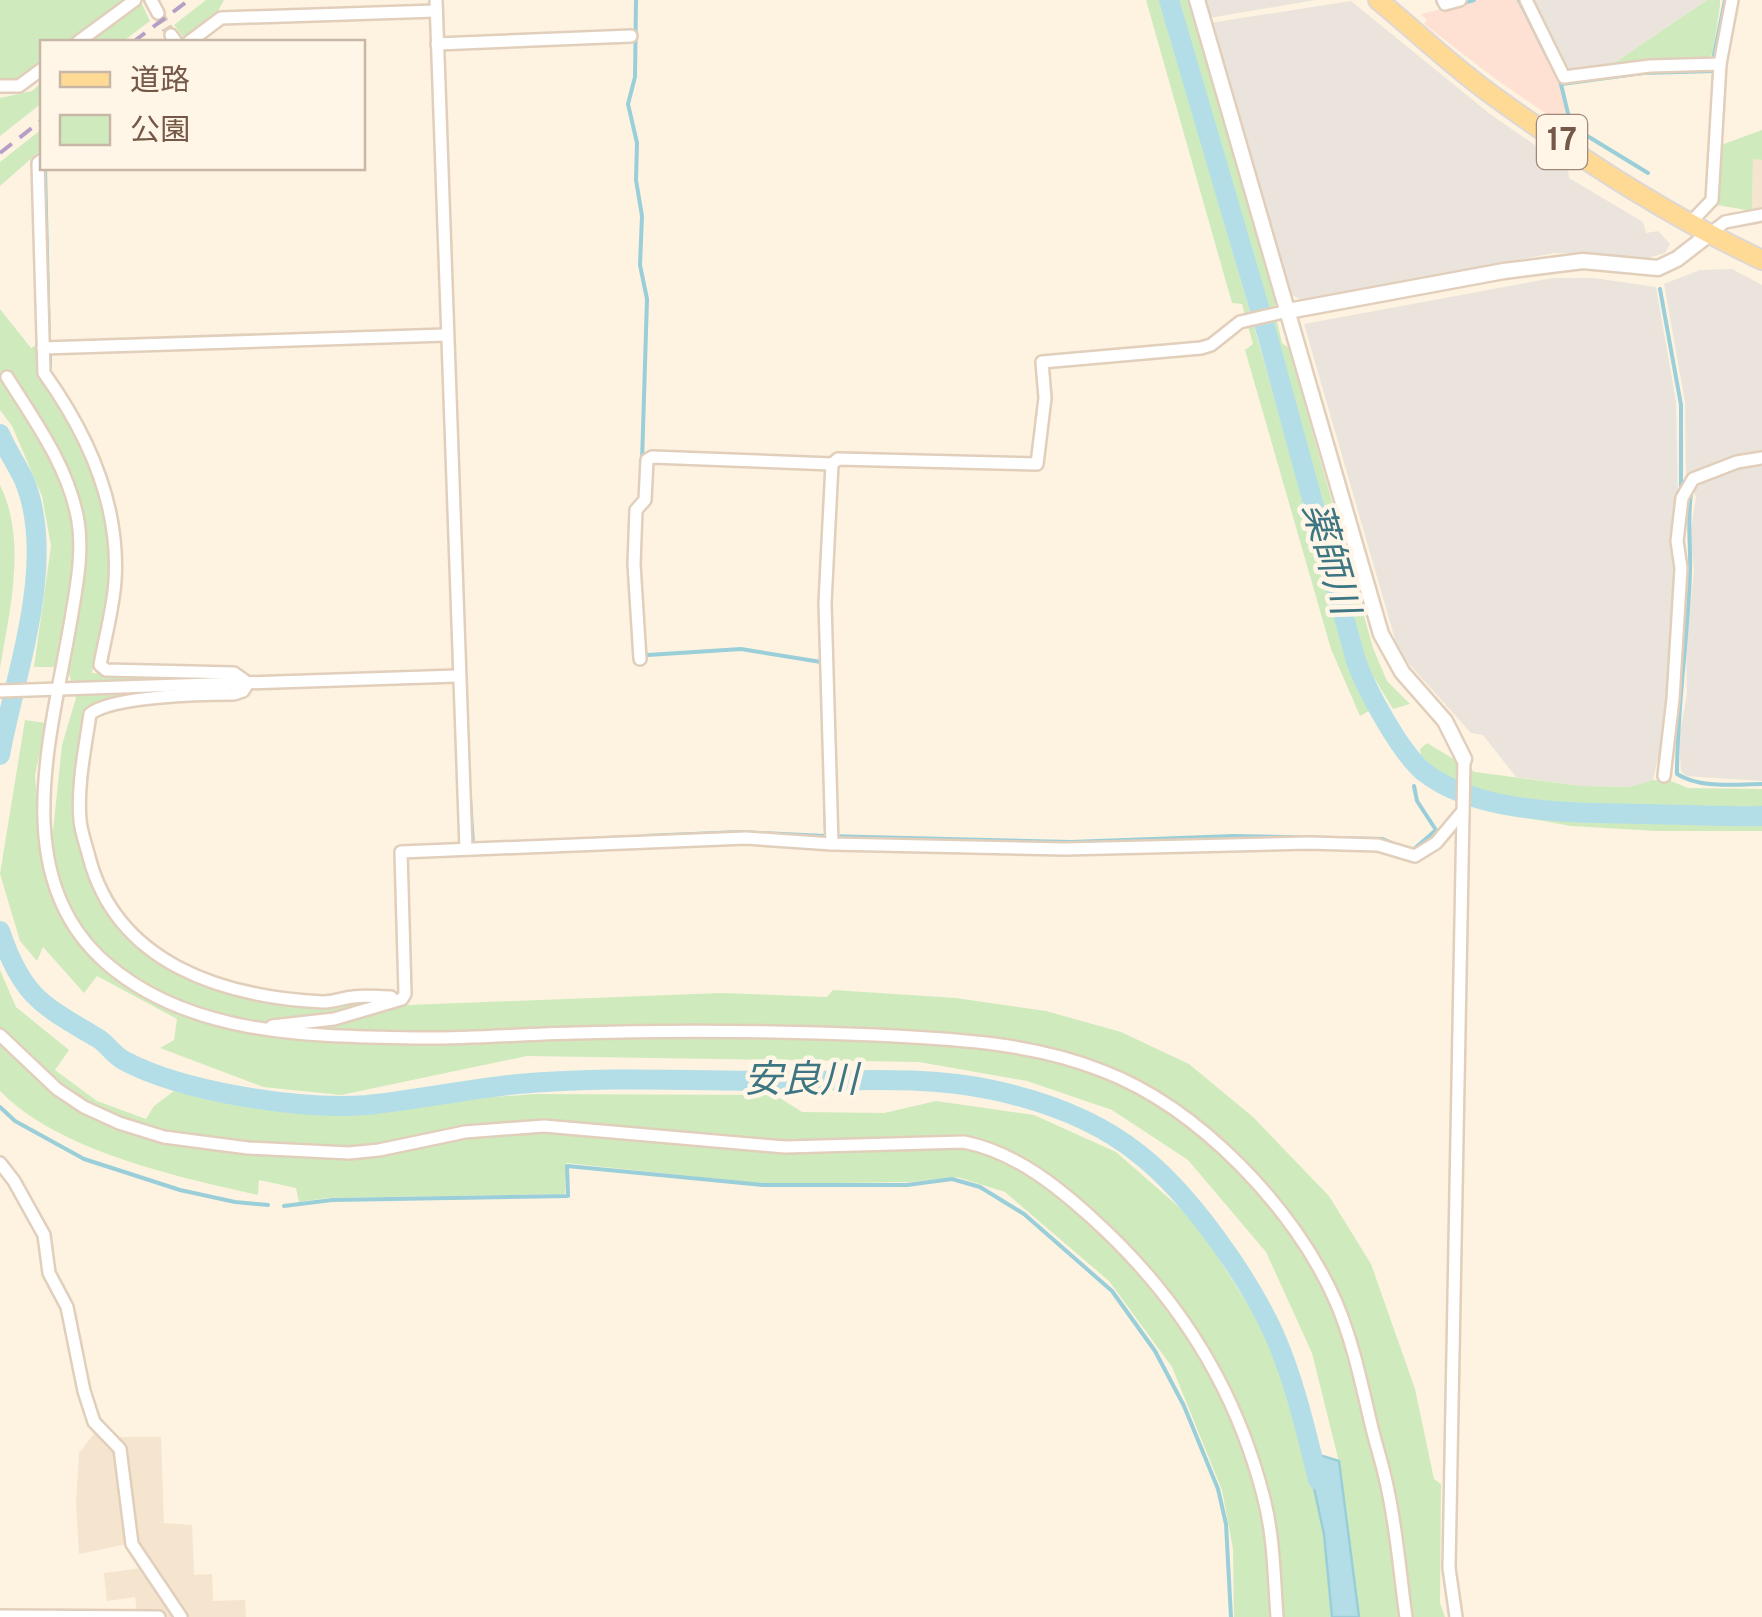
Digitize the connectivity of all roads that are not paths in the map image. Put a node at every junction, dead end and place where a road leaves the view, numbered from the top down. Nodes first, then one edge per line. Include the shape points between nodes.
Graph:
1 (135, 0) edge
2 (151, 0) edge
3 (1196, 0) edge
4 (1378, 0) edge
5 (1443, 0) edge
6 (1460, 0) edge
7 (1526, 0) edge
8 (1732, 0) edge
9 (436, 5) edge
10 (158, 12) tunnel mouth
11 (631, 36) dead end
12 (81, 40) edge
13 (192, 40) edge
14 (437, 44) junction
15 (1720, 64) junction
16 (40, 70) edge
17 (0, 86) edge
18 (40, 162) edge
19 (1762, 216) edge
20 (1690, 223) junction
21 (1708, 234) junction
22 (1762, 260) edge
23 (1288, 311) junction
24 (446, 335) junction
25 (43, 348) junction
26 (7, 377) dead end
27 (1762, 458) edge
28 (832, 464) junction
29 (640, 659) dead end
30 (458, 676) junction
31 (248, 683) junction
32 (57, 689) junction
33 (0, 692) edge
34 (1464, 759) joint
35 (1664, 776) dead end
36 (1463, 808) junction
37 (832, 838) junction
38 (466, 849) junction
39 (405, 994) junction
40 (255, 1028) junction
41 (0, 1036) edge
42 (0, 1164) edge
43 (0, 1616) edge
44 (159, 1617) edge
45 (182, 1617) edge
46 (1277, 1617) edge
47 (1406, 1617) edge
48 (1456, 1617) edge

1 - 12 street
2 - 10 street
3 - 23 street
4 - 20 main road, 17 via 1494,96
5 - 6 street
7 - 15 street via 1564,77
8 - 15 street
9 - 13 street via 221,18
9 - 14 street
11 - 14 street
14 - 24 street
15 - 20 street via 1712,200
16 - 17 street via 19,86
18 - 25 street
19 - 21 street via 1726,222
20 - 21 main road, 17
21 - 22 main road, 17
21 - 23 street via 1658,268 1583,261
23 - 28 street via 1240,322 1200,348 1042,362 1037,464
23 - 34 street via 1381,634 1402,672 1445,721
24 - 25 street
24 - 30 street
25 - 31 street via 44,373 99,471 112,528 115,578 102,668 234,673
26 - 32 street via 49,444 78,522 78,572
27 - 35 street via 1693,479 1684,492
28 - 29 street via 647,460 634,564
28 - 37 street via 825,603
30 - 31 street
30 - 38 street
31 - 32 street
31 - 39 street via 234,694 155,699 90,714 80,822 96,885 128,931 153,953 207,980 324,1002
32 - 33 street
32 - 40 street via 43,824 54,887 69,919 88,946 141,988
34 - 36 street
36 - 37 street via 1436,843 1414,856 1378,845 1308,842 1065,850
36 - 48 street via 1449,1568
37 - 38 street
38 - 39 street via 401,852
39 - 40 street via 334,1020
40 - 47 street via 444,1038 677,1032 918,1037 1045,1053 1140,1087 1246,1174 1320,1270 1364,1391 1389,1492
41 - 46 street via 57,1089 119,1123 164,1137 248,1148 349,1153 464,1132 544,1126 785,1147 964,1142 1021,1163 1122,1245 1208,1356 1264,1496
42 - 45 street via 44,1235 94,1422 120,1449 132,1544
43 - 44 street

